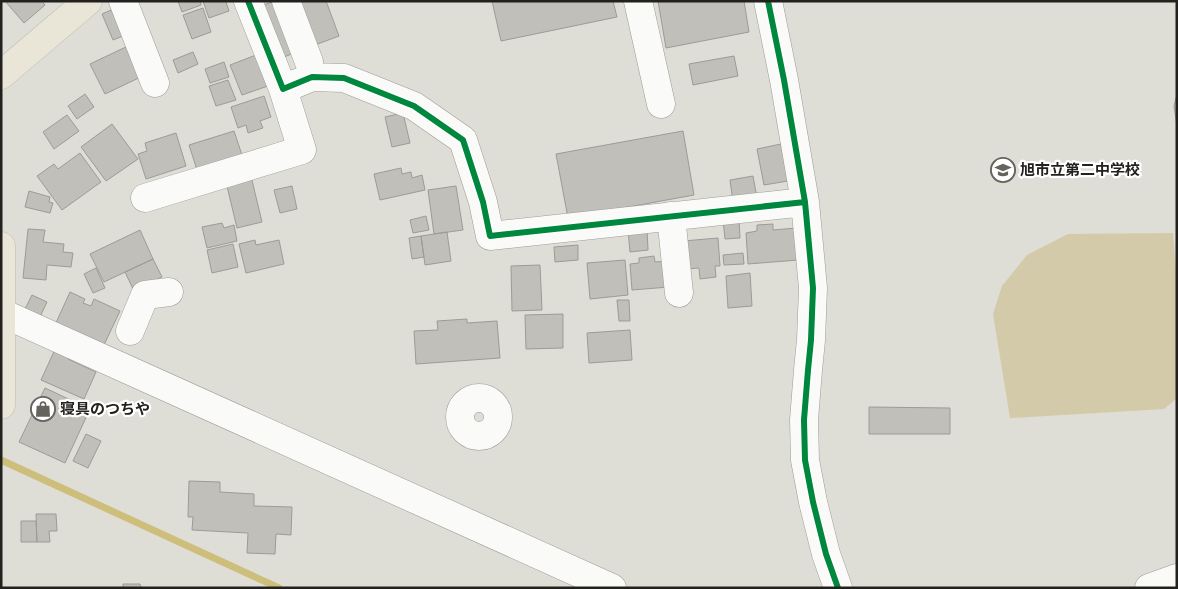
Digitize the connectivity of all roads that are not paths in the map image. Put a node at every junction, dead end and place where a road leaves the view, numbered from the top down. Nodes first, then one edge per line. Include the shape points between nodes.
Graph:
1 (88, 1) edge
2 (123, 1) edge
3 (248, 1) edge
4 (286, 1) edge
5 (638, 1) edge
6 (768, 1) edge
7 (309, 62) dead end
8 (1, 74) edge
9 (155, 82) dead end
10 (283, 89) junction
11 (661, 104) dead end
12 (146, 198) dead end
13 (804, 202) junction
14 (671, 216) junction
15 (1, 246) edge
16 (169, 292) dead end
17 (679, 293) dead end
18 (2, 313) edge
19 (130, 331) dead end
20 (1, 405) edge
21 (1177, 578) edge
22 (612, 588) edge
23 (838, 588) edge
24 (1149, 588) edge

1 - 8 main road
2 - 9 street
3 - 10 street
4 - 7 street
5 - 11 street
6 - 13 street
10 - 12 street via 302,150
10 - 14 street via 312,77 344,78 414,106 446,128 462,140 484,202 490,236
13 - 14 street
13 - 23 street via 813,288 804,420 805,460 826,554
14 - 17 street
15 - 18 main road
16 - 19 street via 145,295
18 - 20 main road
18 - 22 street
21 - 24 street

